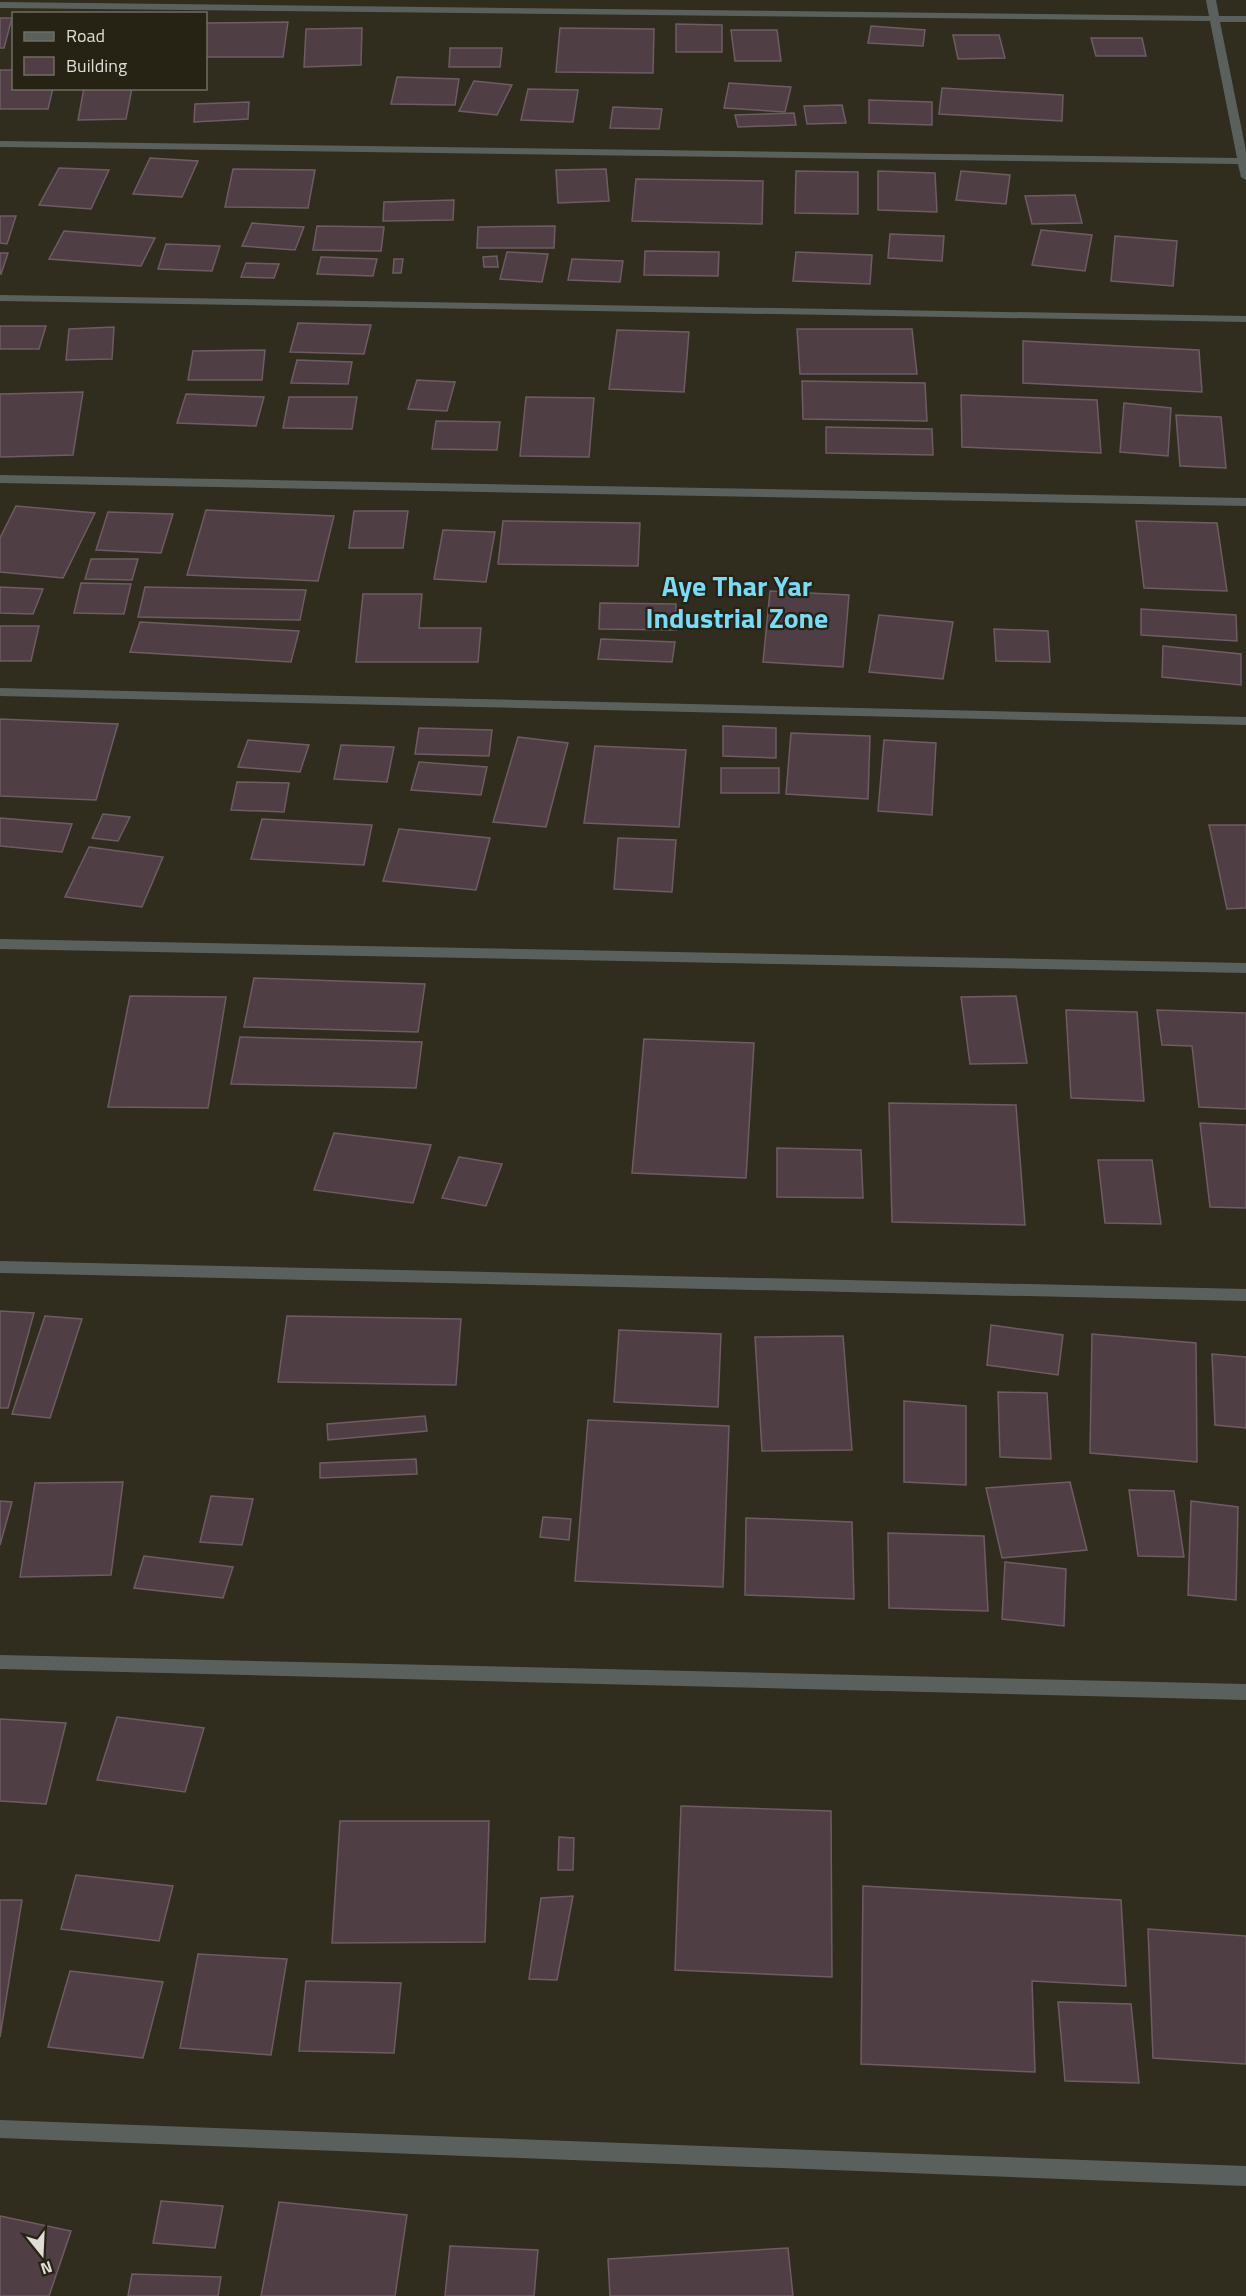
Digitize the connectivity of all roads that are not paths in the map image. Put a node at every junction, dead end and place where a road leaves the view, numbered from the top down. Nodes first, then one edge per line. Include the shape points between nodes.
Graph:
1 (1211, 0) edge
2 (0, 5) edge
3 (1214, 18) junction
4 (1246, 19) edge
5 (0, 144) edge
6 (1245, 161) edge
7 (1246, 177) edge
8 (0, 298) edge
9 (1246, 319) edge
10 (0, 479) edge
11 (1246, 502) edge
12 (0, 692) edge
13 (1246, 721) edge
14 (0, 944) edge
15 (1246, 968) edge
16 (0, 1268) edge
17 (1246, 1295) edge
18 (0, 1662) edge
19 (1246, 1692) edge
20 (0, 2129) edge
21 (1246, 2176) edge

1 - 3 street
2 - 3 street
3 - 4 street
3 - 6 street
5 - 6 street
6 - 7 street
8 - 9 street
10 - 11 street
12 - 13 street
14 - 15 street
16 - 17 street
18 - 19 street
20 - 21 street

